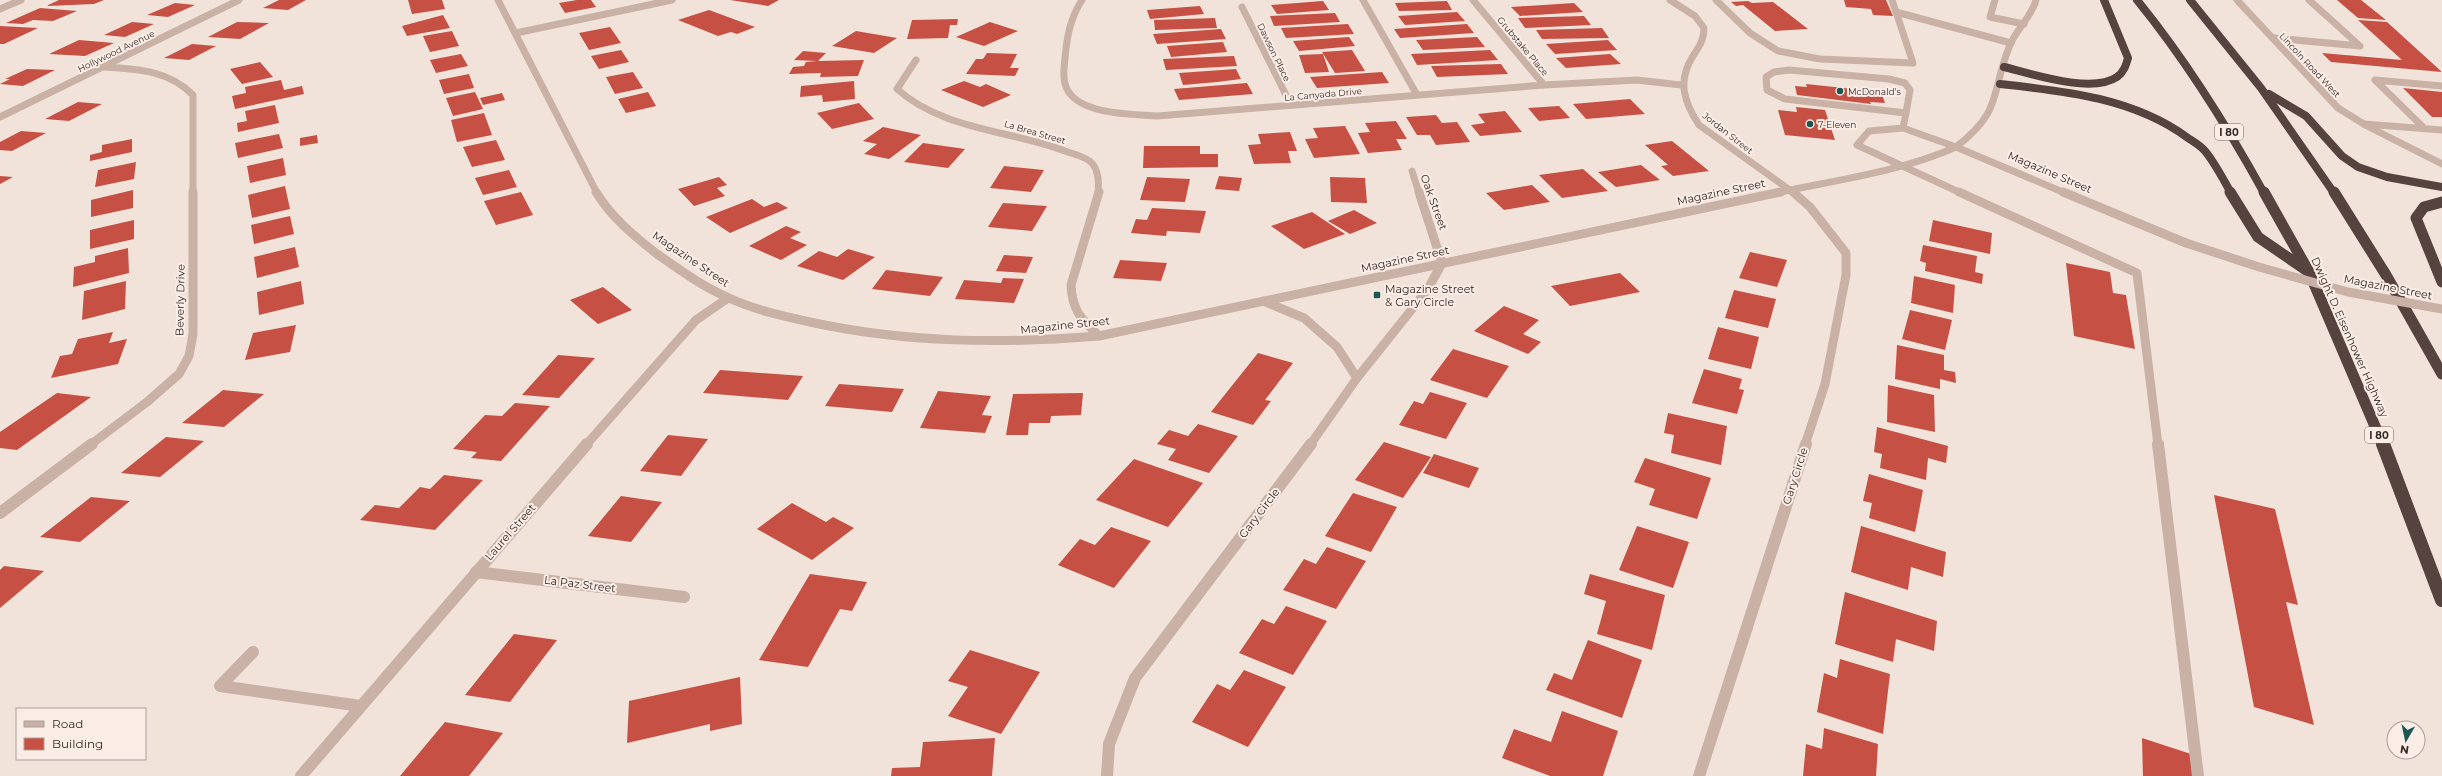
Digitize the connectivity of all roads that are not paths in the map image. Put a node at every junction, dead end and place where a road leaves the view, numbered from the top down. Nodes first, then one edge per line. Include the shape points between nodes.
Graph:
1 (21, 0) edge
2 (239, 0) edge
3 (498, 0) edge
4 (672, 0) edge
5 (1082, 0) edge
6 (1364, 0) edge
7 (1473, 0) edge
8 (1670, 0) edge
9 (1716, 0) edge
10 (1892, 0) edge
11 (1995, 0) edge
12 (2036, 0) edge
13 (2104, 0) edge
14 (2137, 0) edge
15 (2190, 0) edge
16 (2237, 0) edge
17 (2309, 0) edge
18 (1242, 7) dead end
19 (0, 9) edge
20 (1896, 12) junction
21 (2024, 24) junction
22 (516, 33) junction
23 (2274, 38) junction
24 (2011, 43) junction
25 (916, 60) dead end
26 (104, 67) junction
27 (2004, 67) junction
28 (2000, 84) junction
29 (1544, 85) junction
30 (1681, 85) junction
31 (2442, 86) edge
32 (2264, 91) junction
33 (1417, 95) junction
34 (1291, 105) junction
35 (1906, 113) junction
36 (0, 118) edge
37 (2364, 124) junction
38 (1903, 128) junction
39 (2424, 128) junction
40 (2442, 130) edge
41 (1956, 147) junction
42 (2442, 164) edge
43 (1901, 166) junction
44 (1412, 171) dead end
45 (2442, 187) edge
46 (1790, 190) junction
47 (2442, 202) edge
48 (1442, 263) junction
49 (2309, 272) junction
50 (2442, 282) edge
51 (728, 298) junction
52 (1262, 301) junction
53 (2442, 309) edge
54 (1099, 336) junction
55 (2442, 374) edge
56 (1357, 378) junction
57 (0, 513) edge
58 (476, 572) junction
59 (684, 597) dead end
60 (2442, 600) edge
61 (253, 652) dead end
62 (361, 706) junction
63 (301, 776) edge
64 (1107, 776) edge
65 (1699, 776) edge
66 (2198, 776) edge

1 - 19 street
2 - 26 street, Hollywood Avenue
3 - 22 street, Magazine Street
4 - 22 street
5 - 34 street, La Canyada Drive via 1066,33 1064,80 1070,93 1084,105 1112,112 1157,116
6 - 33 street
7 - 29 street, Grubstake Place
8 - 30 street via 1695,16 1704,28 1701,46 1686,70
9 - 20 street via 1750,33 1778,51 1820,59 1913,63
10 - 20 street
11 - 21 street via 1990,17
12 - 21 street via 2034,10
13 - 27 highway via 2128,58 2124,70 2115,78 2074,82
14 - 49 highway, Dwight D. Eisenhower Highway / I 80 via 2158,26 2240,150
15 - 32 highway
16 - 23 street, Lincoln Road West
17 - 23 street via 2360,46
18 - 34 street, Dawson Place
20 - 24 street
21 - 24 street
22 - 51 street, Magazine Street via 597,193 613,215 640,240 678,268
23 - 37 street, Lincoln Road West via 2338,108
24 - 27 street
25 - 54 street, La Brea Street via 897,89 904,97 927,111 1060,148 1093,163 1099,174 1098,197 1069,283 1072,301 1081,317
26 - 36 street, Hollywood Avenue
26 - 57 street, Beverly Drive via 138,69 171,77 185,84 193,95 193,334 189,356 179,374 147,402
27 - 28 street
28 - 41 street via 1994,105 1982,126
28 - 49 highway via 2064,91 2099,98 2136,110 2179,131 2205,150 2258,237
29 - 30 street, La Canyada Drive via 1637,80
29 - 33 street, La Canyada Drive
30 - 46 street, Jordan Street via 1689,111 1699,125
31 - 39 street via 2375,80
32 - 45 highway via 2306,116 2342,156 2358,167 2387,177
32 - 55 highway via 2358,229
33 - 34 street, La Canyada Drive
35 - 35 street via 1910,90 1905,83 1889,79 1789,70 1774,72 1766,77 1767,90 1784,99
35 - 38 street
37 - 39 street
37 - 42 street, Lincoln Road West
38 - 41 street
38 - 43 street via 1869,131 1857,145
39 - 40 street
41 - 43 street, Magazine Street via 1934,157
41 - 53 street, Magazine Street, bridge via 2186,243 2348,292
43 - 46 street, Magazine Street
43 - 66 street via 2137,273
44 - 48 street, Oak Street
46 - 48 street, Magazine Street
46 - 65 street, Gary Circle via 1834,234 1846,253 1846,275 1825,384
47 - 50 highway via 2424,207 2416,218
48 - 52 street, Magazine Street
48 - 56 street, Gary Circle via 1428,289
49 - 60 highway, Dwight D. Eisenhower Highway / I 80 via 2386,451
51 - 54 street, Magazine Street via 840,329 893,337 994,343
51 - 58 street, Laurel Street via 696,320 670,347
52 - 54 street, Magazine Street
52 - 56 street via 1304,318 1337,347
56 - 64 street, Gary Circle via 1302,457 1134,678 1109,744
58 - 59 street, La Paz Street
58 - 62 street, Laurel Street
61 - 62 street via 220,686
62 - 63 street, Laurel Street

